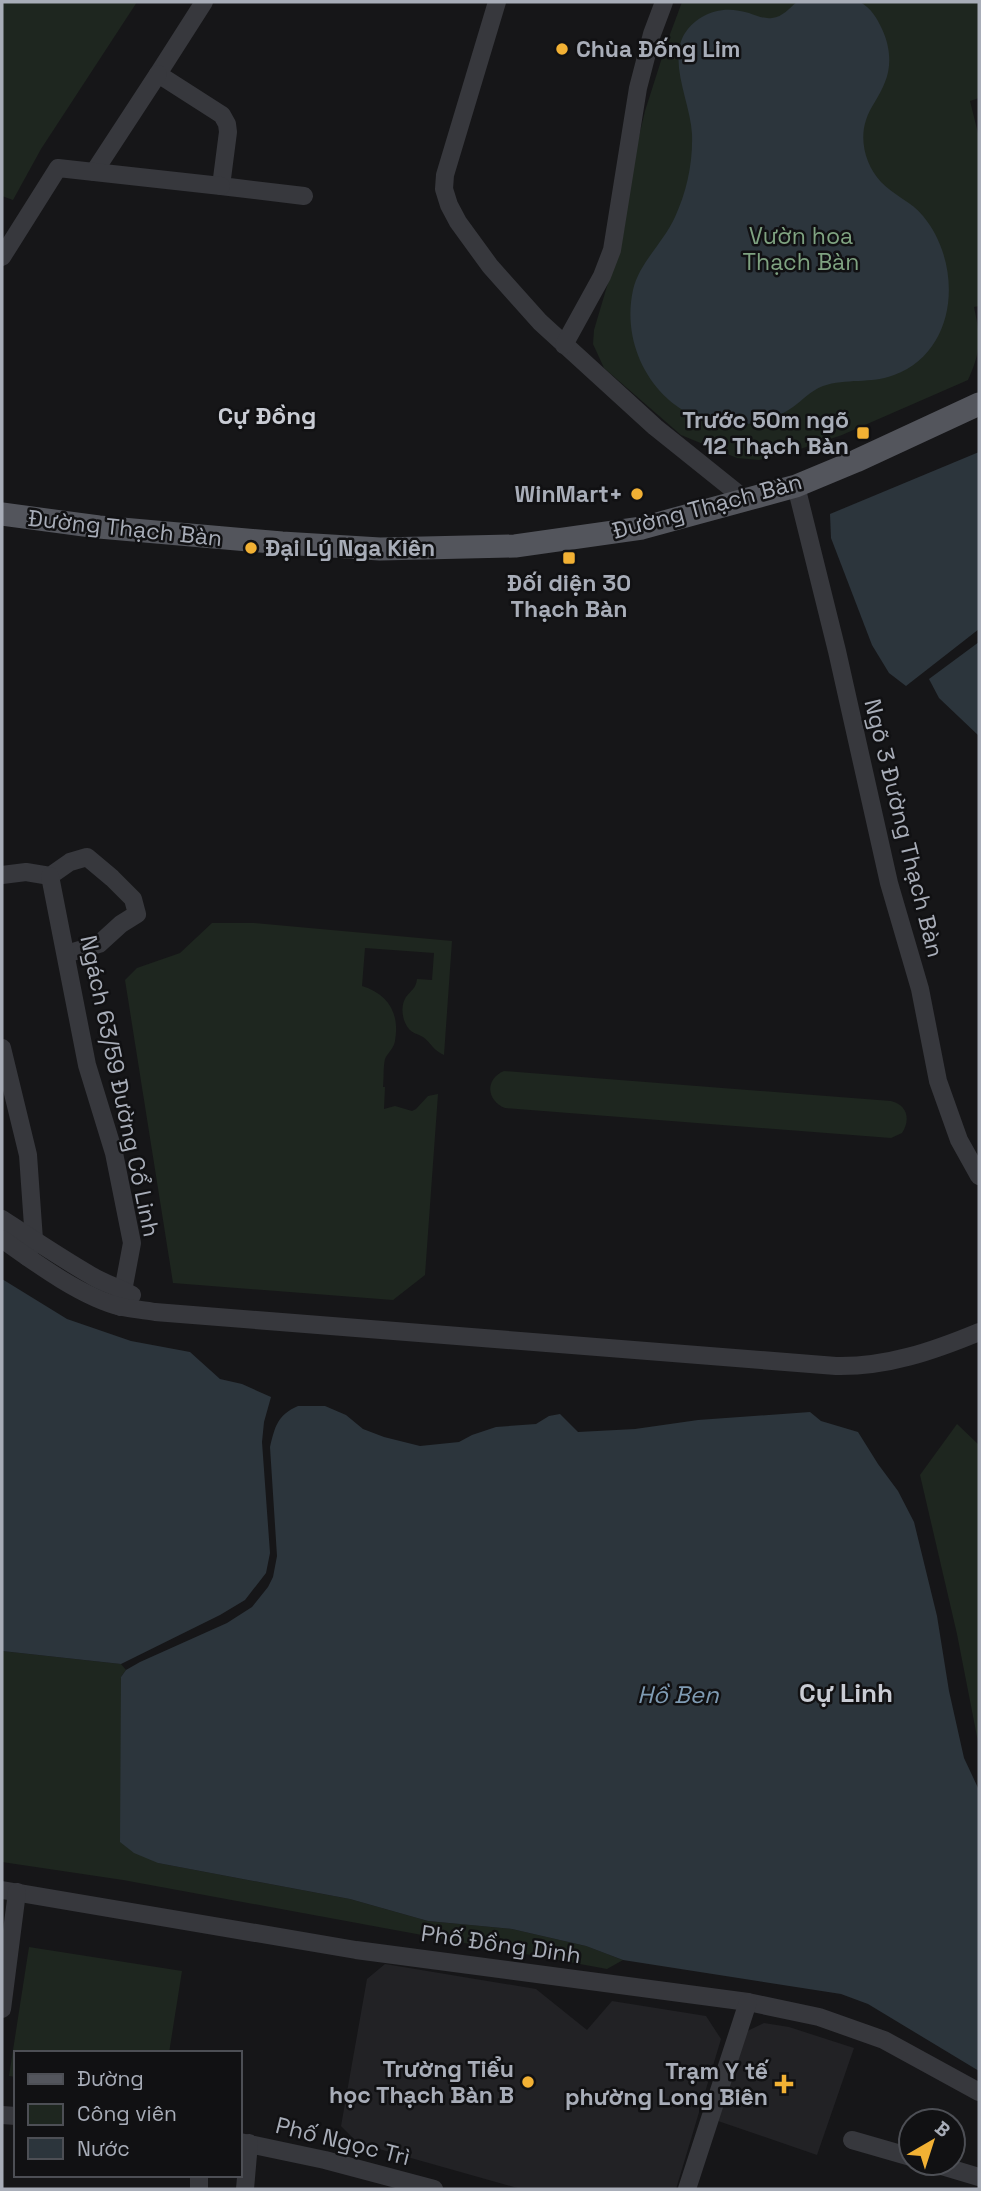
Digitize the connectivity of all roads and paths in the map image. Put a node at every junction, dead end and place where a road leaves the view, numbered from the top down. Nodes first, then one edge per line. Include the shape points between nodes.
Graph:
1 (204, 2) edge
2 (497, 2) edge
3 (664, 2) edge
4 (158, 74) junction
5 (94, 172) junction
6 (220, 186) junction
7 (303, 197) dead end
8 (2, 257) edge
9 (564, 345) junction
10 (979, 404) edge
11 (796, 486) junction
12 (747, 500) junction
13 (2, 514) edge
14 (2, 875) edge
15 (50, 876) junction
16 (66, 954) junction
17 (2, 1048) edge
18 (979, 1176) edge
19 (2, 1219) edge
20 (2, 1239) edge
21 (31, 1249) junction
22 (122, 1298) junction
23 (979, 1332) edge
24 (10, 1891) edge
25 (748, 2002) junction
26 (2, 2009) edge
27 (979, 2092) edge
28 (852, 2140) dead end
29 (244, 2142) edge
30 (897, 2153) edge
31 (245, 2189) edge
32 (434, 2189) edge
33 (687, 2189) edge

1 - 4 street
2 - 9 street via 444,190 458,222 490,266
3 - 9 street via 638,88 612,250 603,276
4 - 5 street
4 - 6 street via 222,115 228,124
5 - 6 street
5 - 8 street via 58,168
6 - 7 street
9 - 12 street via 655,427
10 - 11 main road, Đường Thạch Bàn
11 - 12 main road, Đường Thạch Bàn
11 - 18 street, Ngõ 3 Đường Thạch Bàn via 890,883 920,989 938,1081 958,1140
12 - 13 main road, Đường Thạch Bàn via 642,528 515,546 380,549 99,527
14 - 15 street
15 - 16 street, Ngách 63/59 Đường Cổ Linh
15 - 16 street via 87,857 133,899 137,914 99,944
16 - 22 street, Ngách 63/59 Đường Cổ Linh via 87,1065 114,1153 132,1243
17 - 21 street via 28,1155
19 - 21 street
20 - 21 street
21 - 22 street via 95,1297
22 - 23 street via 155,1312 856,1367 895,1361
24 - 25 street, Phố Đồng Dinh via 356,1950
24 - 26 street
25 - 27 street, Phố Đồng Dinh via 819,2017 884,2040
25 - 33 street
28 - 30 street
29 - 31 street
29 - 32 street, Phố Ngọc Trì

